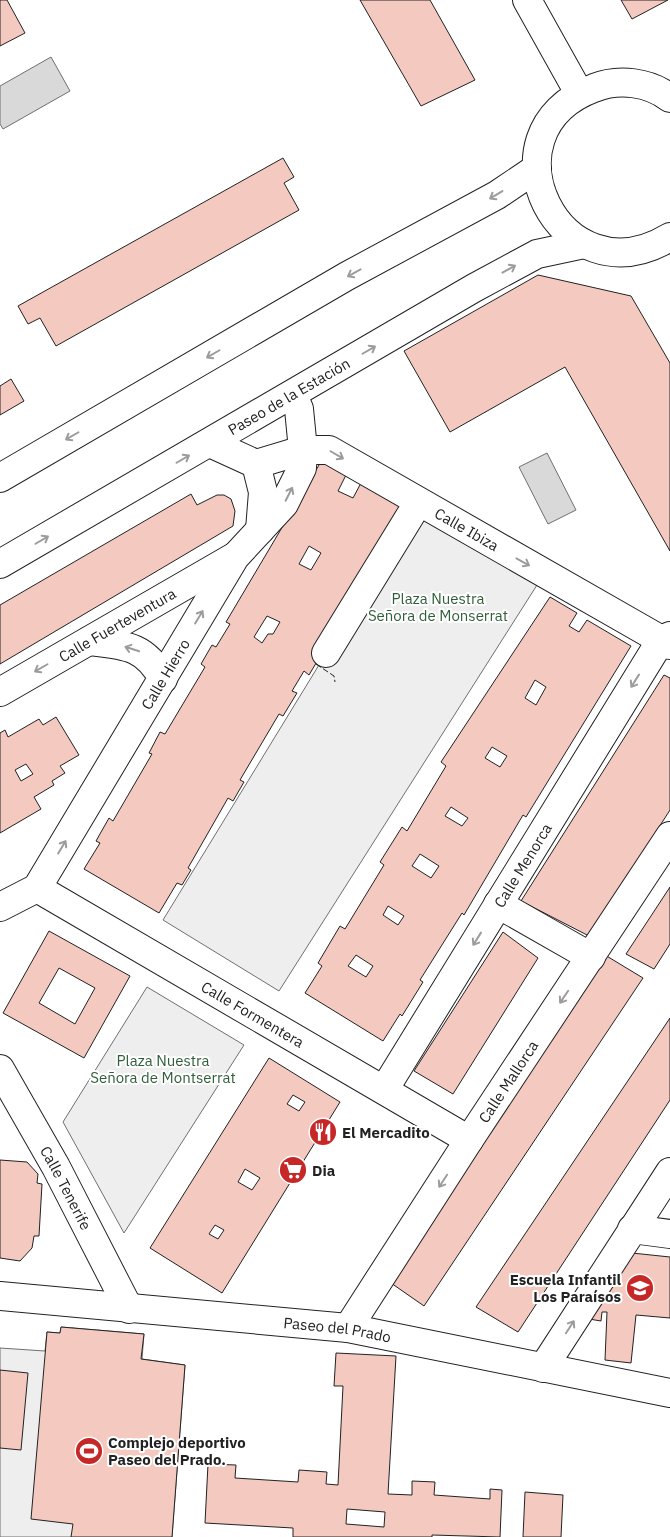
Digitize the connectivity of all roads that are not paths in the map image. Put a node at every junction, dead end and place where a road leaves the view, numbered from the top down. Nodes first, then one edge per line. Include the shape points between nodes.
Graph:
1 (527, 0) edge
2 (579, 93) junction
3 (670, 98) edge
4 (537, 168) junction
5 (670, 239) edge
6 (584, 244) junction
7 (293, 395) junction
8 (210, 443) junction
9 (303, 450) junction
10 (256, 464) junction
11 (0, 478) edge
12 (418, 502) junction
13 (260, 530) junction
14 (235, 557) junction
15 (0, 564) edge
16 (667, 640) edge
17 (89, 641) junction
18 (326, 653) dead end
19 (163, 679) junction
20 (0, 692) edge
21 (670, 836) edge
22 (37, 888) junction
23 (498, 904) junction
24 (0, 907) edge
25 (591, 957) junction
26 (0, 1069) edge
27 (384, 1090) junction
28 (469, 1140) junction
29 (670, 1172) edge
30 (632, 1229) junction
31 (670, 1234) edge
32 (0, 1296) edge
33 (129, 1309) junction
34 (348, 1328) junction
35 (543, 1368) junction
36 (670, 1393) edge

1 - 2 street
2 - 3 street via 605,84 633,82 660,90
2 - 4 street via 561,107 548,125 539,146
4 - 6 street via 540,191 550,212 565,231
4 -> 11 street via 497,195 348,276
5 - 6 street via 642,250 612,252
7 -> 6 street, Paseo de la Estación via 537,254
7 - 8 street, Paseo de la Estación
7 - 9 street, Calle Hierro
8 - 10 street
15 -> 8 street, Paseo de la Estación
9 - 10 street, Calle Ibiza
9 -> 12 street, Calle Ibiza via 330,450
13 -> 9 street, Calle Hierro via 284,504 302,468
10 - 13 street via 264,492
12 -> 16 street, Calle Ibiza
12 - 18 street
13 - 14 street, Calle Hierro
14 - 17 street, Calle Fuerteventura
19 -> 14 street, Calle Hierro
16 -> 23 street, Calle Menorca
19 -> 17 street via 155,664 138,649
17 -> 20 street, Calle Fuerteventura
22 -> 19 street, Calle Hierro
21 - 25 street, Calle Mallorca
22 - 24 street
22 - 27 street, Calle Formentera
23 - 25 street
23 -> 27 street, Calle Menorca
25 -> 28 street, Calle Mallorca
26 - 33 street, Calle Tenerife via 60,1175
27 - 28 street, Calle Formentera
28 -> 34 street, Calle Mallorca
29 - 30 street
30 - 31 street
35 -> 30 street
32 - 33 street, Paseo del Prado
33 - 34 street, Paseo del Prado
34 - 35 street, Paseo del Prado
35 - 36 street, Paseo del Prado

